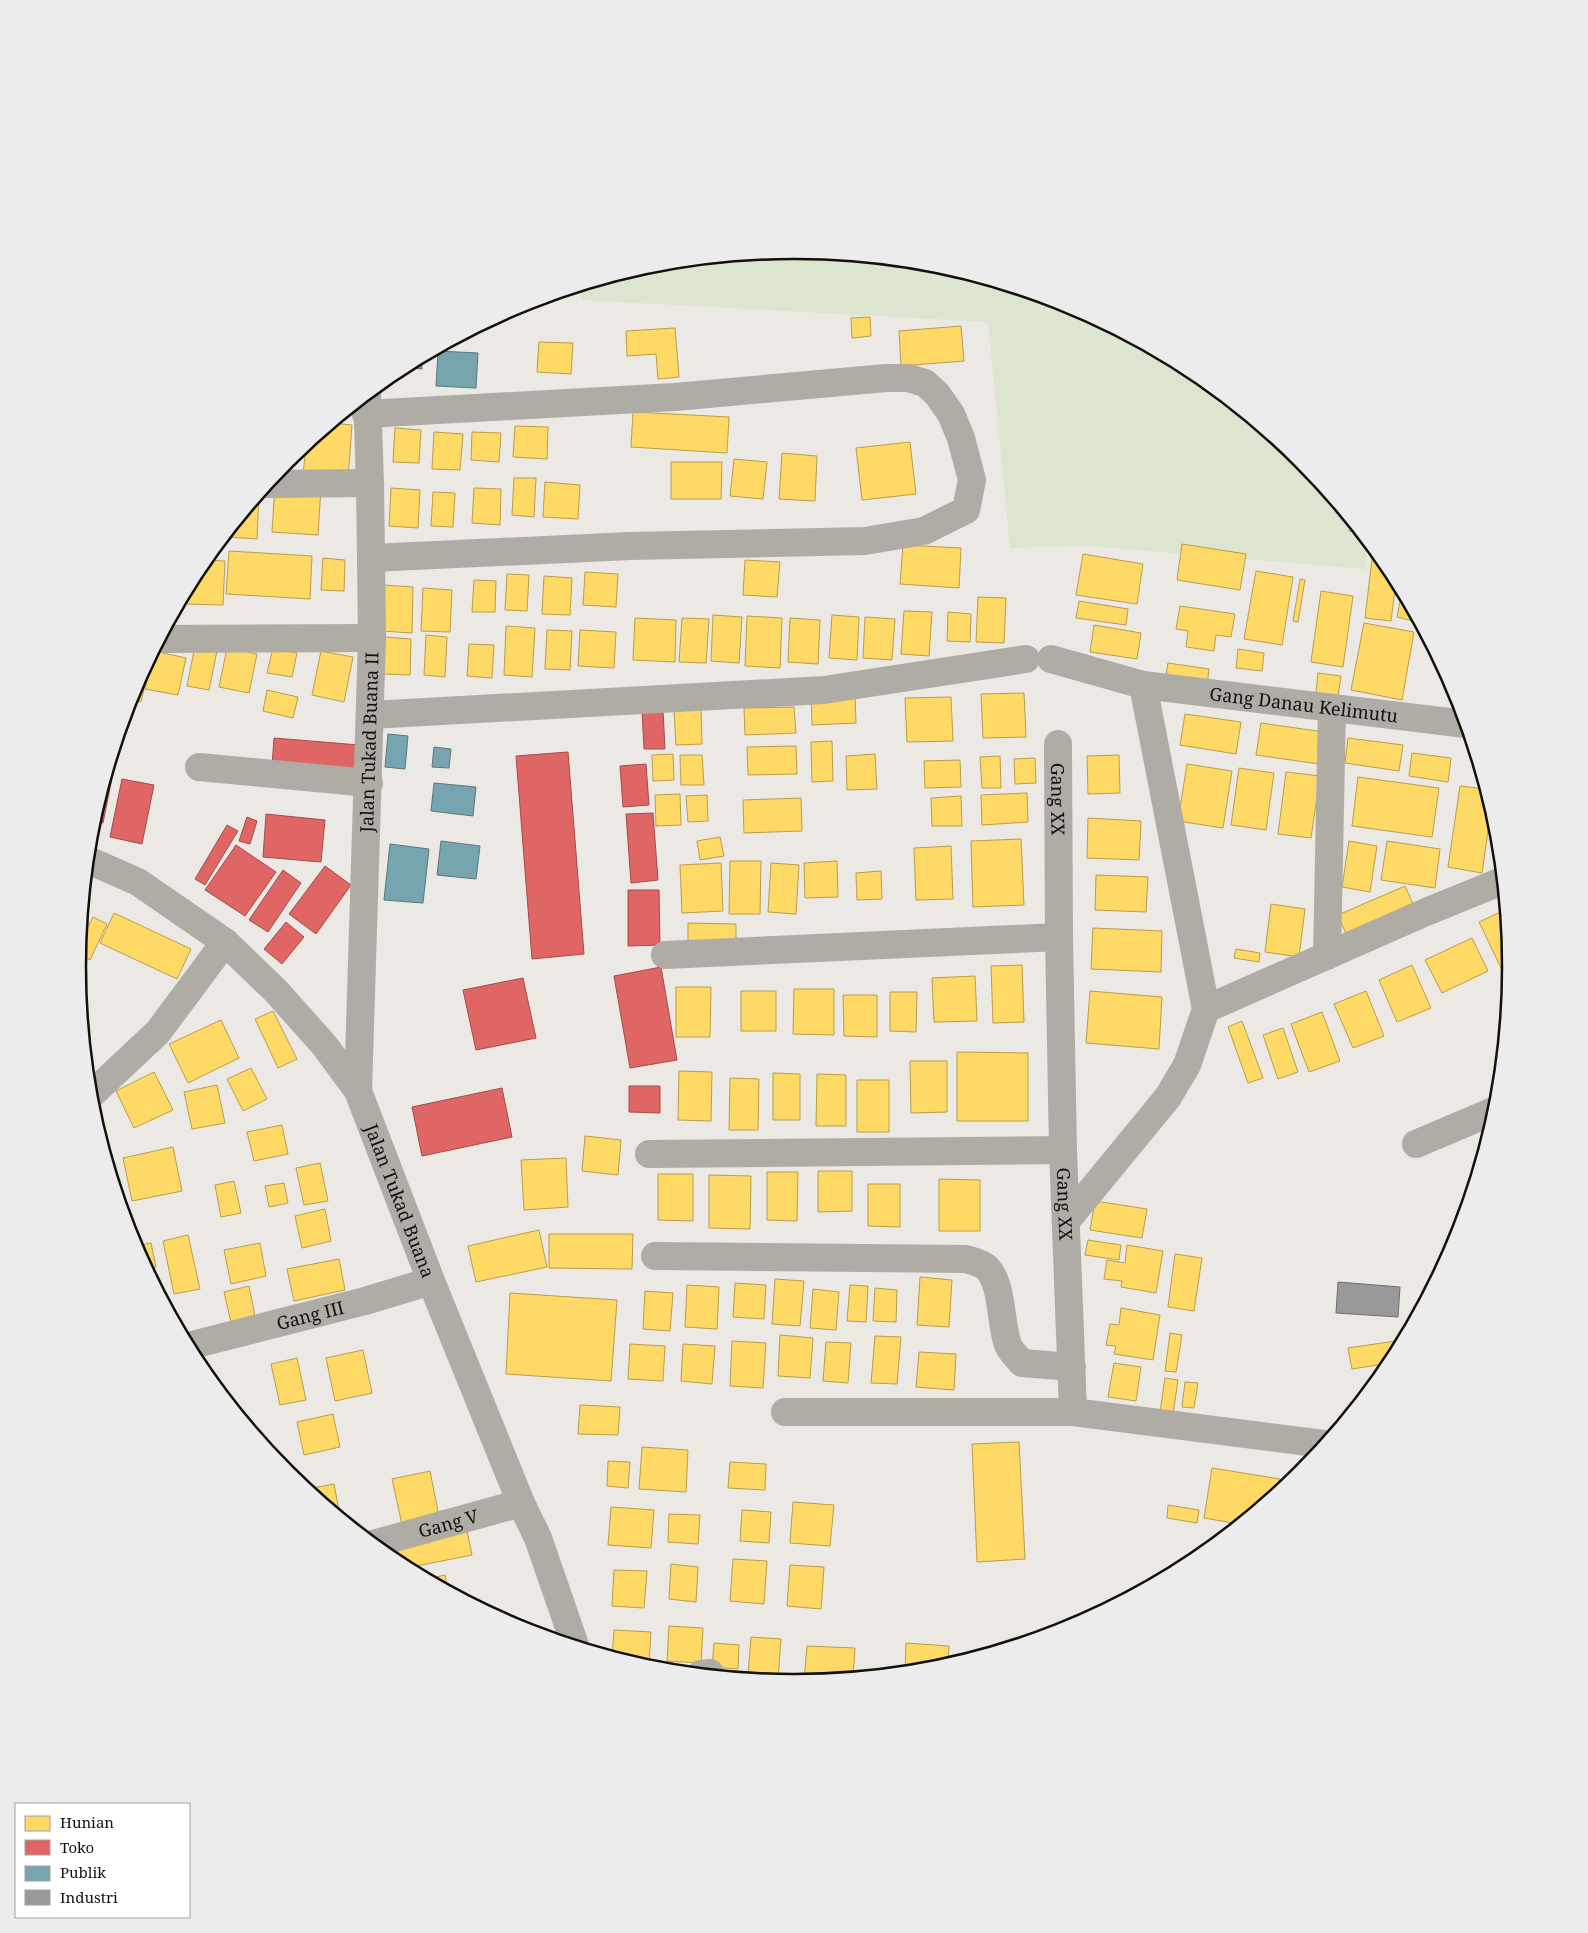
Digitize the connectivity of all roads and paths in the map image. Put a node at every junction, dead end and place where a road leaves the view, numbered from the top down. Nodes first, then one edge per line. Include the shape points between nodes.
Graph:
1 (367, 404) edge
2 (370, 483) junction
3 (277, 484) edge
4 (371, 558) junction
5 (372, 638) junction
6 (167, 639) edge
7 (1142, 685) junction
8 (1332, 708) junction
9 (370, 715) junction
10 (1458, 723) edge
11 (1058, 744) dead end
12 (199, 766) dead end
13 (369, 783) junction
14 (94, 863) edge
15 (1497, 883) edge
16 (1059, 937) junction
17 (225, 942) junction
18 (665, 955) dead end
19 (1327, 956) junction
20 (1206, 1009) junction
21 (97, 1089) edge
22 (358, 1091) junction
23 (1486, 1114) edge
24 (1416, 1144) dead end
25 (1063, 1150) junction
26 (649, 1154) dead end
27 (1067, 1220) junction
28 (655, 1256) dead end
29 (431, 1281) junction
30 (196, 1344) edge
31 (1072, 1367) junction
32 (785, 1412) dead end
33 (1073, 1412) junction
34 (1317, 1443) edge
35 (521, 1503) junction
36 (382, 1542) edge
37 (574, 1639) edge

1 - 2 street, Jalan Tukad Buana II
1 - 4 street via 675,397 908,378 926,383 951,414 972,480 966,510 924,531 865,541 630,546
2 - 3 street
2 - 4 street, Jalan Tukad Buana II
4 - 5 street, Jalan Tukad Buana II
5 - 6 street
5 - 9 street, Jalan Tukad Buana II
7 - 8 street, Gang Danau Kelimutu
7 - 9 street, Gang Danau Kelimutu via 1039,659 824,690
7 - 20 street
8 - 10 street, Gang Danau Kelimutu
8 - 19 street
9 - 13 street, Jalan Tukad Buana II
11 - 16 street, Gang XX
12 - 13 street
13 - 22 street, Jalan Tukad Buana II
14 - 17 street, Jalan Tukad Buana via 138,882
15 - 19 street
16 - 18 street
16 - 25 street, Gang XX
17 - 21 street via 158,1032
17 - 22 street, Jalan Tukad Buana via 324,1046
19 - 20 street
20 - 27 street via 1187,1065 1168,1097
22 - 29 street, Jalan Tukad Buana
23 - 24 street
25 - 26 street
25 - 27 street, Gang XX
27 - 31 street, Gang XX
28 - 31 street via 966,1259 986,1266 992,1274 1009,1348 1022,1363
29 - 30 street, Gang III
29 - 35 street, Jalan Tukad Buana
31 - 33 street, Gang XX
32 - 33 street
33 - 34 street
35 - 36 street, Gang V
35 - 37 street, Jalan Tukad Buana via 538,1538

